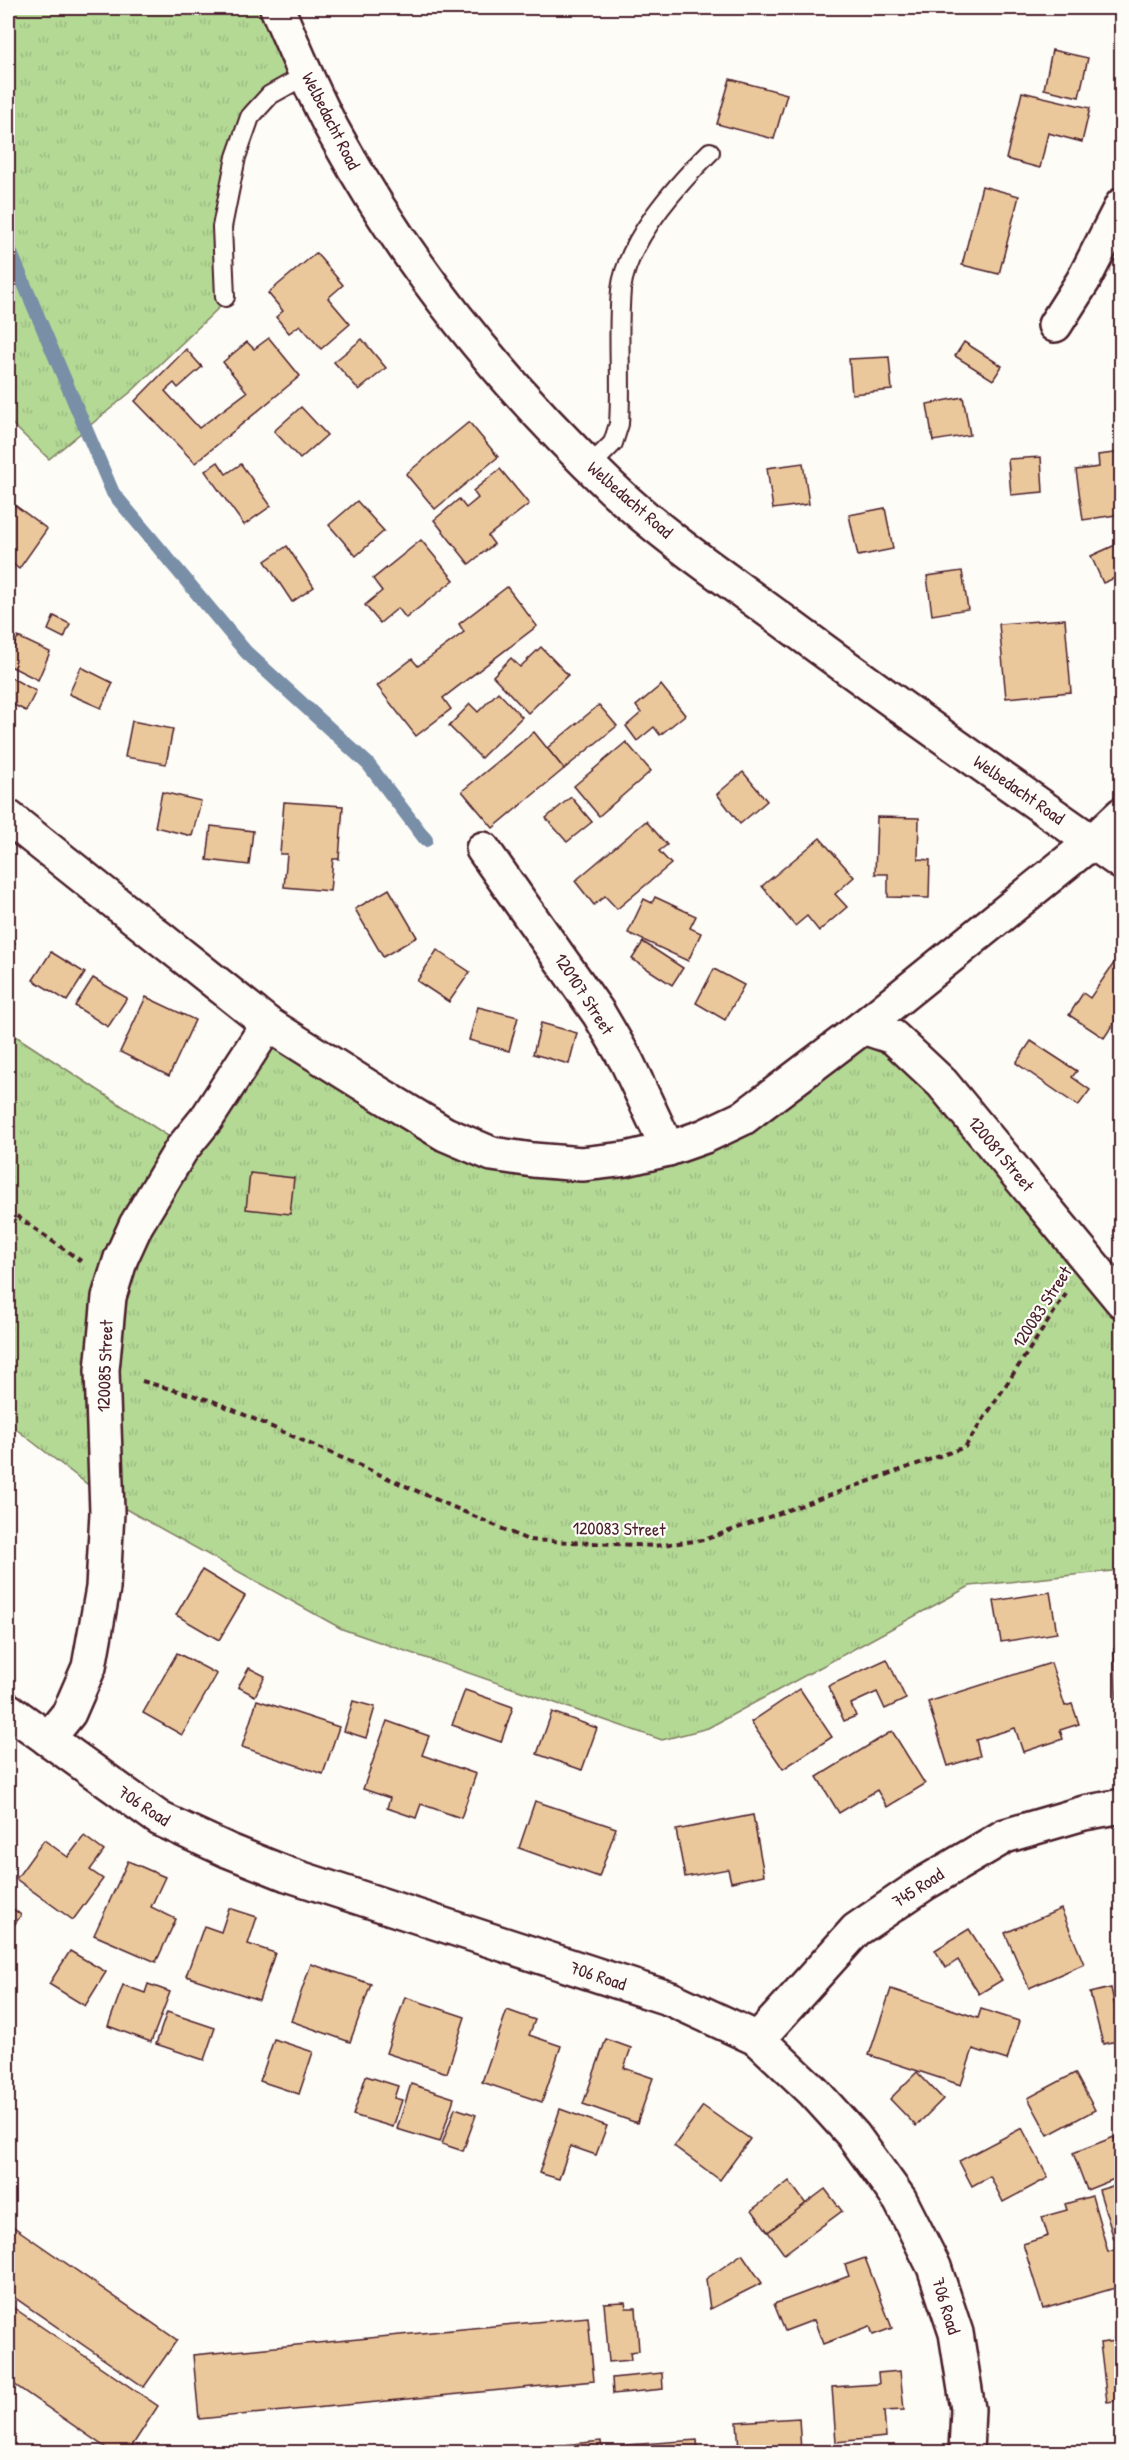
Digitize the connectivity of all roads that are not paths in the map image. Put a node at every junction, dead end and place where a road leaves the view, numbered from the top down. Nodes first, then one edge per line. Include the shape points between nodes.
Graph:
1 (278, 8) edge
2 (306, 75) junction
3 (710, 152) dead end
4 (1122, 205) edge
5 (225, 297) dead end
6 (1055, 325) dead end
7 (590, 466) junction
8 (1122, 814) edge
9 (8, 818) edge
10 (1092, 842) junction
11 (483, 849) dead end
12 (1122, 863) edge
13 (268, 1024) junction
14 (863, 1027) junction
15 (668, 1149) junction
16 (1122, 1301) edge
17 (8, 1710) edge
18 (48, 1739) junction
19 (1122, 1806) edge
20 (758, 2039) junction
21 (966, 2452) edge

1 - 2 street, Welbedacht Road
2 - 5 lane via 270,95 250,117 236,157 222,227
2 - 7 street, Welbedacht Road via 335,135 380,211 465,329 517,392
3 - 7 lane via 680,183 635,247 622,287 619,424 613,443
4 - 6 street
7 - 10 street, Welbedacht Road via 630,503 734,584
8 - 10 street
9 - 13 street
10 - 12 street, Welbedacht Road
10 - 14 street
11 - 15 street, 120107 Street via 599,1014 627,1062
13 - 15 street via 445,1134 492,1154 582,1164
13 - 18 street, 120085 Street via 207,1118 181,1150 121,1258 105,1330 102,1370 107,1512 103,1588 89,1667 69,1713
14 - 15 street via 743,1118
14 - 16 street, 120081 Street via 893,1037 942,1083
17 - 18 street, 706 Road
18 - 20 street, 706 Road via 160,1819 227,1850 287,1874 671,2000
19 - 20 street, 745 Road via 1005,1836 925,1882 856,1930
20 - 21 street, 706 Road via 853,2135 900,2200 934,2267 956,2332 968,2409

